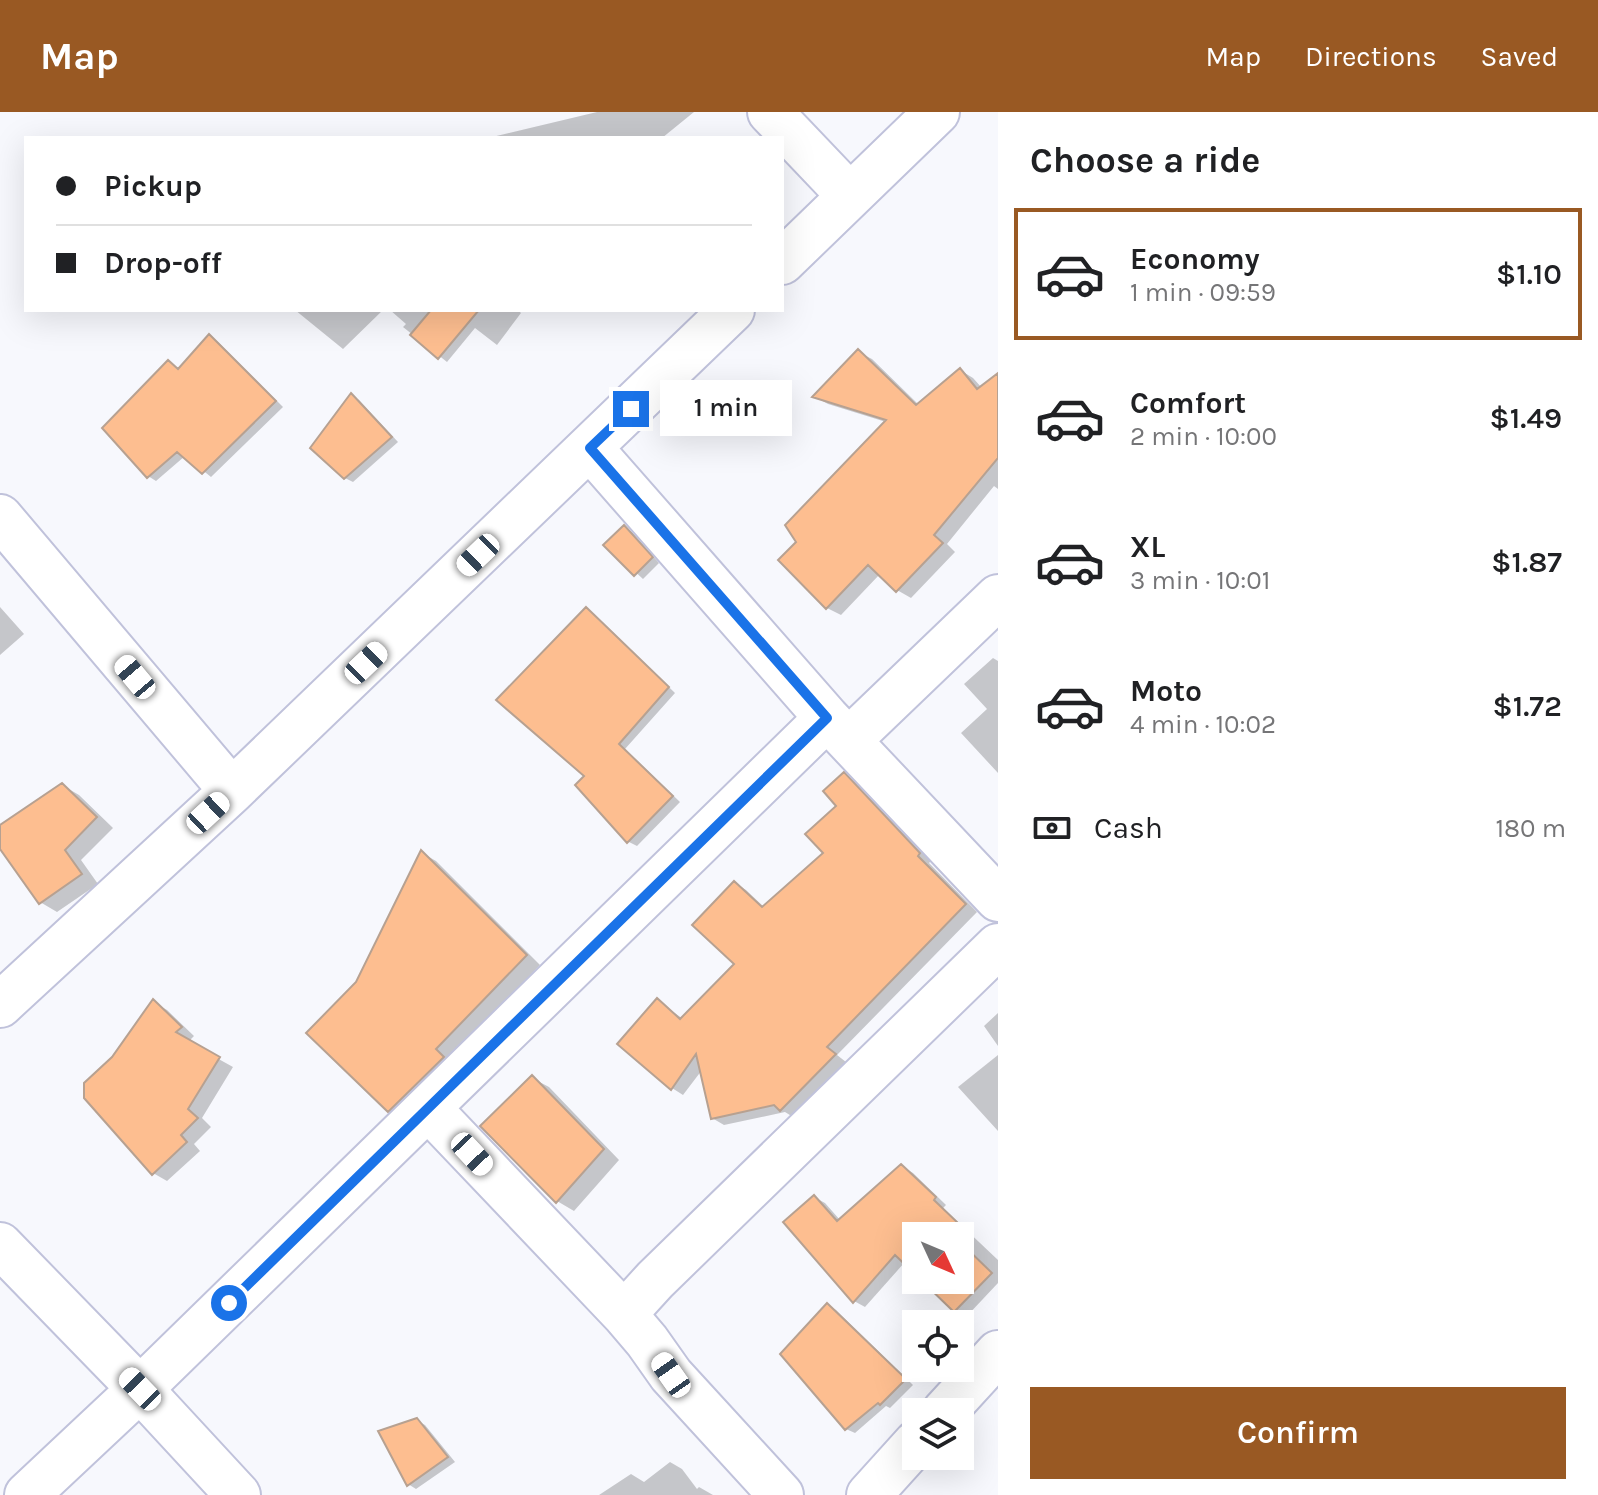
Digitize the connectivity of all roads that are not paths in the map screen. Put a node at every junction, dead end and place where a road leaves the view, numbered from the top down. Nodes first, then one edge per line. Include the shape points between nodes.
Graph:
1 (770, 112) edge
2 (937, 112) edge
3 (850, 196) junction
4 (784, 260) edge
5 (730, 312) edge
6 (590, 448) junction
7 (0, 517) edge
8 (998, 597) edge
9 (838, 729) junction
10 (232, 791) junction
11 (998, 899) edge
12 (998, 946) edge
13 (0, 1005) edge
14 (428, 1108) junction
15 (0, 1245) edge
16 (624, 1314) junction
17 (998, 1353) edge
18 (140, 1389) junction
19 (957, 1398) edge
20 (902, 1458) edge
21 (27, 1495) edge
22 (238, 1495) edge
23 (781, 1495) edge
24 (869, 1495) edge

1 - 3 street
2 - 3 street
3 - 4 street
5 - 6 street
6 - 9 street
6 - 10 street
7 - 10 street
8 - 9 street
9 - 11 street
9 - 14 street
10 - 13 street
12 - 16 street
14 - 16 street
14 - 18 street
15 - 18 street
16 - 23 street via 671,1375
17 - 19 street
18 - 21 street
18 - 22 street
20 - 24 street

